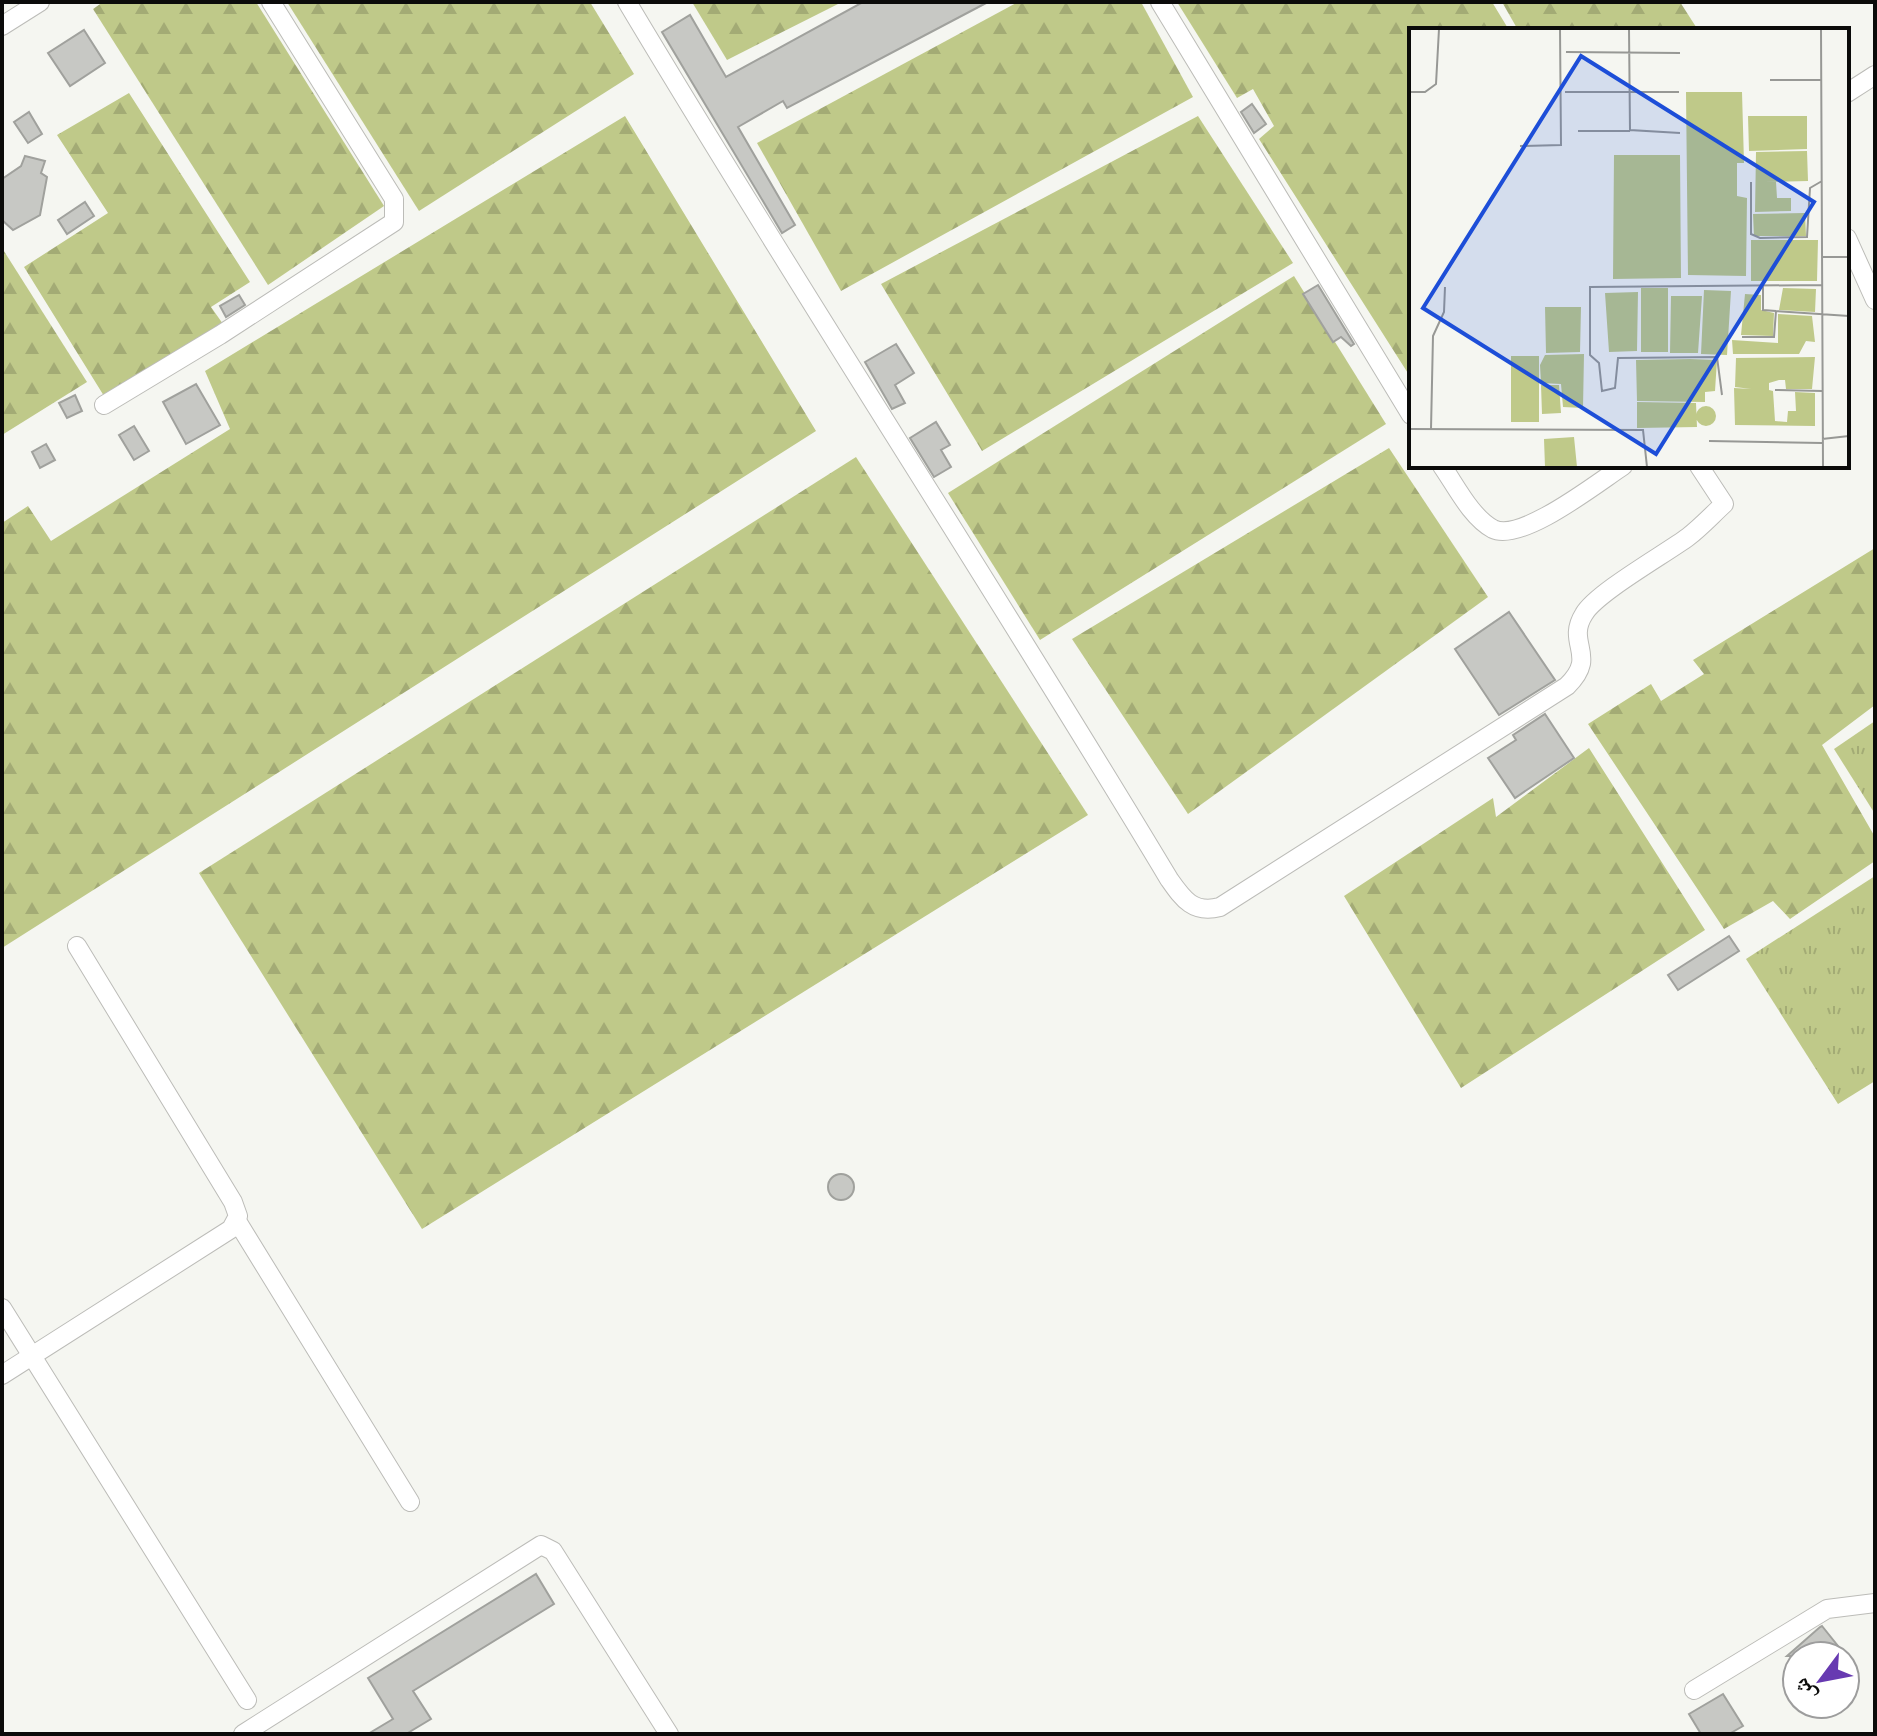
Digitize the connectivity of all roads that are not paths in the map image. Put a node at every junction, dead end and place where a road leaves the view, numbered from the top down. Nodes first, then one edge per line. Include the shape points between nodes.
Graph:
1 (40, 2) edge
2 (271, 2) edge
3 (627, 2) edge
4 (1160, 2) edge
5 (2, 26) edge
6 (1875, 75) edge
7 (1849, 92) edge
8 (1849, 242) edge
9 (1875, 300) edge
10 (104, 405) dead end
11 (1409, 412) edge
12 (1443, 468) edge
13 (1620, 468) edge
14 (1700, 468) edge
15 (77, 946) dead end
16 (237, 1221) junction
17 (2, 1308) edge
18 (32, 1356) junction
19 (2, 1375) edge
20 (410, 1502) dead end
21 (1875, 1603) edge
22 (1694, 1690) dead end
23 (247, 1700) dead end
24 (243, 1734) edge
25 (669, 1734) edge

1 - 5 street
2 - 10 street via 394,199 394,222
3 - 14 street via 1169,879 1194,907 1220,907 1567,686 1580,673 1583,659 1577,638 1585,611 1692,534 1724,504
4 - 11 street
6 - 7 street
8 - 9 street
12 - 13 street via 1493,529 1515,532
15 - 16 street via 233,1202
16 - 18 street
16 - 20 street
17 - 18 street
18 - 19 street
18 - 23 street
21 - 22 street via 1827,1609
24 - 25 street via 541,1545 553,1551

